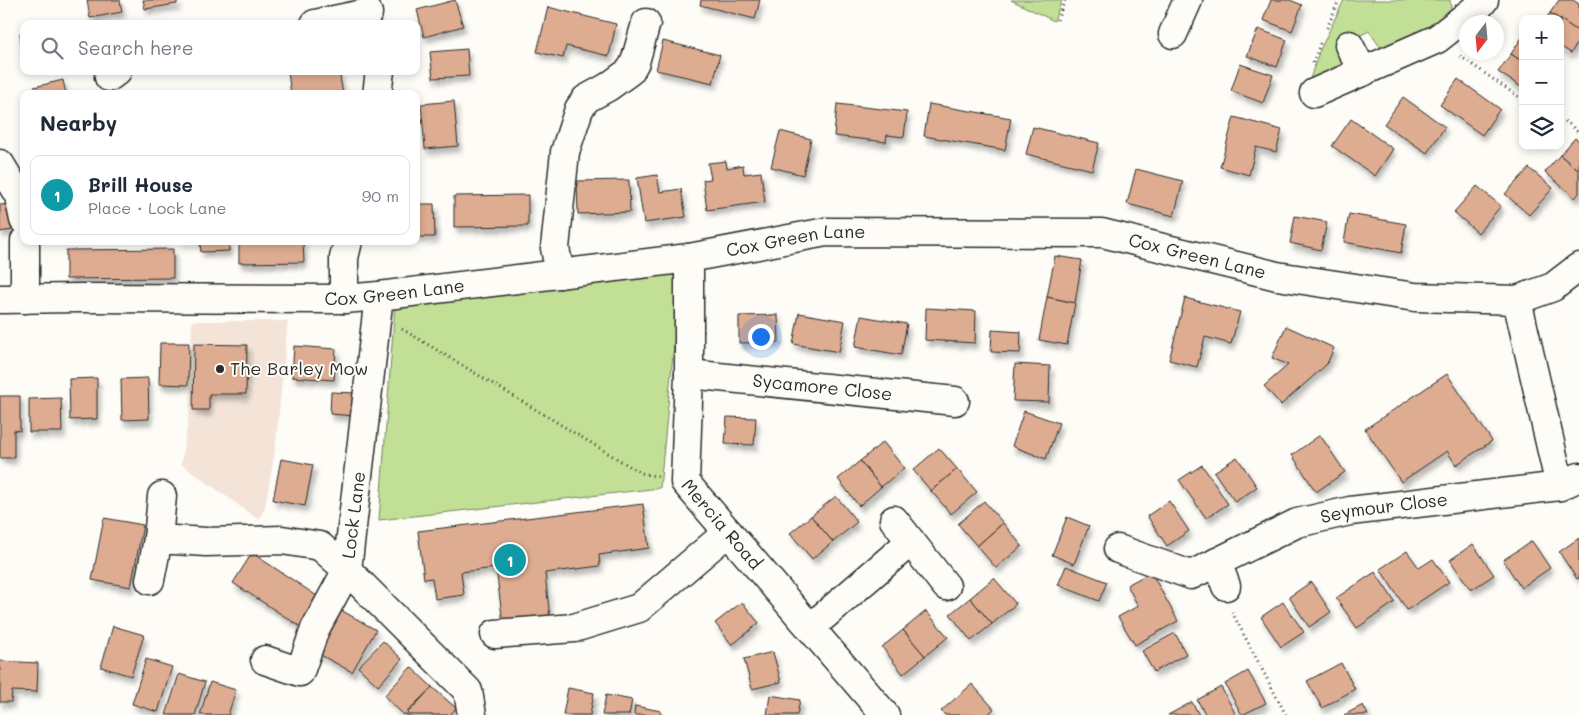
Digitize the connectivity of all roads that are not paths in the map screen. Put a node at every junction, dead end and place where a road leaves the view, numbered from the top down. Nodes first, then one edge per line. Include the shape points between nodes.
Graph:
1 (1188, 0) edge
2 (1478, 2) edge
3 (368, 12) edge
4 (333, 20) edge
5 (646, 23) dead end
6 (1173, 34) dead end
7 (1349, 45) dead end
8 (1363, 72) junction
9 (379, 75) edge
10 (378, 90) edge
11 (1314, 93) dead end
12 (0, 164) edge
13 (20, 201) edge
14 (25, 245) edge
15 (347, 245) edge
16 (688, 258) junction
17 (1579, 268) edge
18 (560, 274) junction
19 (379, 296) junction
20 (12, 299) edge
21 (344, 299) junction
22 (1517, 300) junction
23 (689, 374) junction
24 (955, 401) dead end
25 (1569, 481) edge
26 (162, 496) dead end
27 (894, 520) dead end
28 (728, 532) junction
29 (158, 538) junction
30 (910, 542) junction
31 (1118, 549) dead end
32 (347, 570) junction
33 (150, 580) dead end
34 (946, 586) dead end
35 (810, 628) junction
36 (495, 634) dead end
37 (265, 660) dead end
38 (472, 715) edge
39 (885, 715) edge

1 - 6 street
2 - 8 street via 1437,39
3 - 4 street
5 - 18 street via 630,72 586,99 579,109 565,152 556,248
7 - 8 street
8 - 11 street
9 - 10 street
12 - 13 street
14 - 20 street
15 - 21 street
16 - 18 street, Cox Green Lane
16 - 22 street, Cox Green Lane via 826,232 1102,233 1277,276 1415,297
16 - 23 street, Mercia Road
17 - 22 street, Cox Green Lane via 1553,287
18 - 19 street, Cox Green Lane
19 - 21 street, Cox Green Lane
19 - 32 street, Lock Lane
20 - 21 street, Cox Green Lane
22 - 25 street, Seymour Close
23 - 24 street, Sycamore Close
23 - 28 street, Mercia Road via 685,482
25 - 31 street, Seymour Close via 1350,511 1297,523 1222,574 1191,575
26 - 29 street
27 - 30 street
28 - 35 street, Mercia Road
28 - 36 street via 640,608 574,628
29 - 32 street via 206,542 292,541 320,546
29 - 33 street
30 - 34 street
30 - 35 street
32 - 37 street via 315,629 300,672
32 - 38 street, Lock Lane via 468,691
35 - 39 street, Mercia Road

